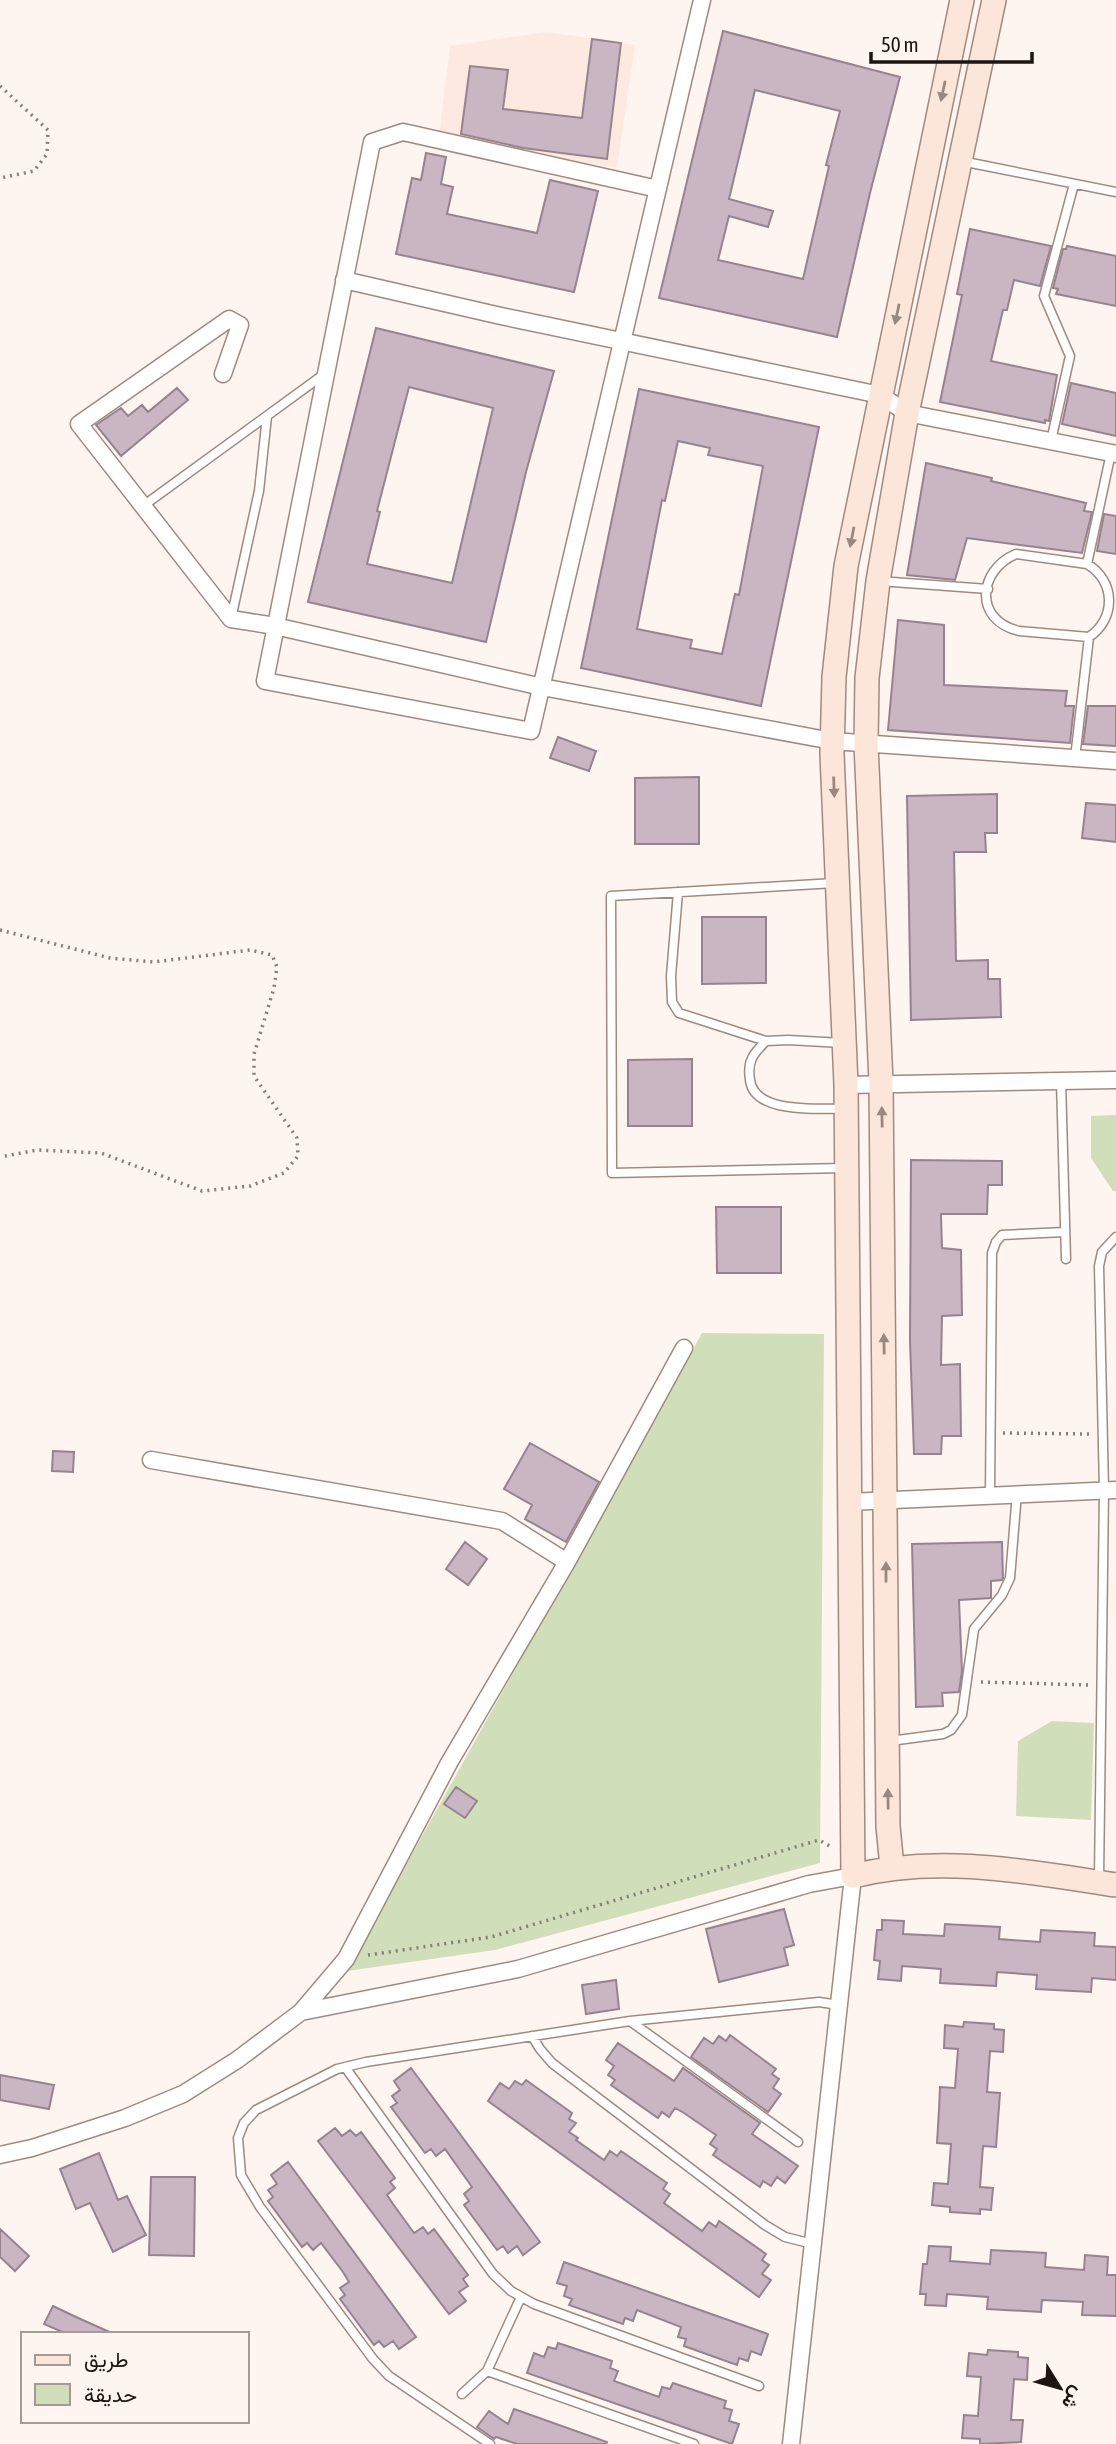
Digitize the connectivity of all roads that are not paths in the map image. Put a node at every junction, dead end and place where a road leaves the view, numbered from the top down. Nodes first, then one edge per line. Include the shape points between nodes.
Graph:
1 (702, 0) edge
2 (962, 0) edge
3 (994, 0) edge
4 (960, 160) junction
5 (1074, 184) junction
6 (658, 189) junction
7 (1116, 192) edge
8 (344, 280) junction
9 (622, 342) junction
10 (326, 373) junction
11 (223, 374) dead end
12 (880, 396) junction
13 (906, 413) junction
14 (267, 415) junction
15 (1051, 441) junction
16 (1114, 453) edge
17 (143, 506) junction
18 (1087, 565) junction
19 (878, 581) junction
20 (988, 589) junction
21 (231, 619) junction
22 (275, 626) junction
23 (1089, 637) junction
24 (542, 687) junction
25 (832, 741) junction
26 (866, 744) junction
27 (1075, 758) junction
28 (1116, 761) edge
29 (838, 883) junction
30 (678, 892) junction
31 (766, 1041) junction
32 (844, 1044) junction
33 (1116, 1080) edge
34 (1061, 1081) junction
35 (881, 1082) junction
36 (846, 1084) junction
37 (846, 1110) junction
38 (846, 1168) junction
39 (1065, 1232) junction
40 (1116, 1237) edge
41 (1066, 1259) dead end
42 (684, 1348) dead end
43 (151, 1460) dead end
44 (1110, 1490) edge
45 (1017, 1493) junction
46 (990, 1496) junction
47 (849, 1502) junction
48 (885, 1502) junction
49 (567, 1562) junction
50 (887, 1742) junction
51 (892, 1867) junction
52 (853, 1868) junction
53 (1107, 1883) edge
54 (839, 2005) junction
55 (301, 2012) junction
56 (630, 2021) junction
57 (532, 2036) junction
58 (345, 2067) junction
59 (798, 2142) dead end
60 (0, 2155) edge
61 (813, 2244) junction
62 (521, 2297) junction
63 (487, 2371) junction
64 (759, 2386) dead end
65 (461, 2394) dead end
66 (491, 2444) edge
67 (694, 2444) edge
68 (792, 2444) edge

1 - 6 street
2 -> 12 street
3 - 4 street
4 - 5 lane
4 - 13 street
5 - 7 lane
5 - 15 lane via 1044,296 1070,356
6 - 8 street via 403,132 372,142
6 - 9 street
8 - 9 street
8 - 10 street
9 - 12 street
9 - 24 street
10 - 14 lane
10 - 22 street
11 - 17 street via 240,326 229,319 79,425
12 - 13 street
12 -> 25 street via 846,566
13 - 15 street
13 - 19 street
14 - 17 lane
14 - 21 lane via 259,491
15 - 16 street
16 - 18 lane
17 - 21 street
18 - 20 lane via 1016,554 997,565
18 - 23 lane via 1103,577 1112,608 1099,631
19 - 20 lane
19 - 26 street via 867,678
20 - 23 lane via 988,612 1008,628
21 - 22 street
22 - 24 street
22 - 24 street via 265,681 531,731
23 - 27 lane
24 - 25 street
25 - 26 street
25 -> 29 street
26 - 27 street
26 - 35 street
27 - 28 street
29 - 30 lane
29 - 32 street
30 - 31 lane via 672,1002 679,1013
30 - 38 lane via 611,896 612,1173
31 - 32 lane
31 - 37 lane via 751,1056 748,1070 751,1088 763,1101
32 - 36 street
33 - 34 street
34 - 35 street
34 - 39 lane
35 - 36 street
48 -> 35 street
36 - 37 street
37 - 38 street
38 - 47 street
39 - 41 lane
39 - 46 lane via 1002,1235 992,1253
40 - 44 lane via 1102,1252 1098,1266
42 - 49 street
43 - 49 street via 502,1521
44 - 45 street
44 - 53 lane via 1101,1685
45 - 46 street
45 - 50 lane via 1008,1584 974,1629 962,1715 943,1734
46 - 48 street
47 - 48 street
47 - 52 street
50 -> 48 street
49 - 55 street via 449,1763 346,1959
51 -> 50 street
51 - 52 street
51 - 53 street via 959,1865
52 - 54 street
52 - 55 street via 518,1969
54 - 56 lane via 819,2002
54 - 61 street
55 - 60 street via 183,2094 125,2118
56 - 57 lane
56 - 59 lane
57 - 58 lane
57 - 61 lane via 552,2063 765,2225 785,2238
58 - 62 lane via 493,2274
58 - 66 lane via 256,2110 238,2138 241,2175 260,2207 388,2376
61 - 68 street
62 - 63 lane
62 - 64 lane
63 - 65 lane
63 - 67 lane

